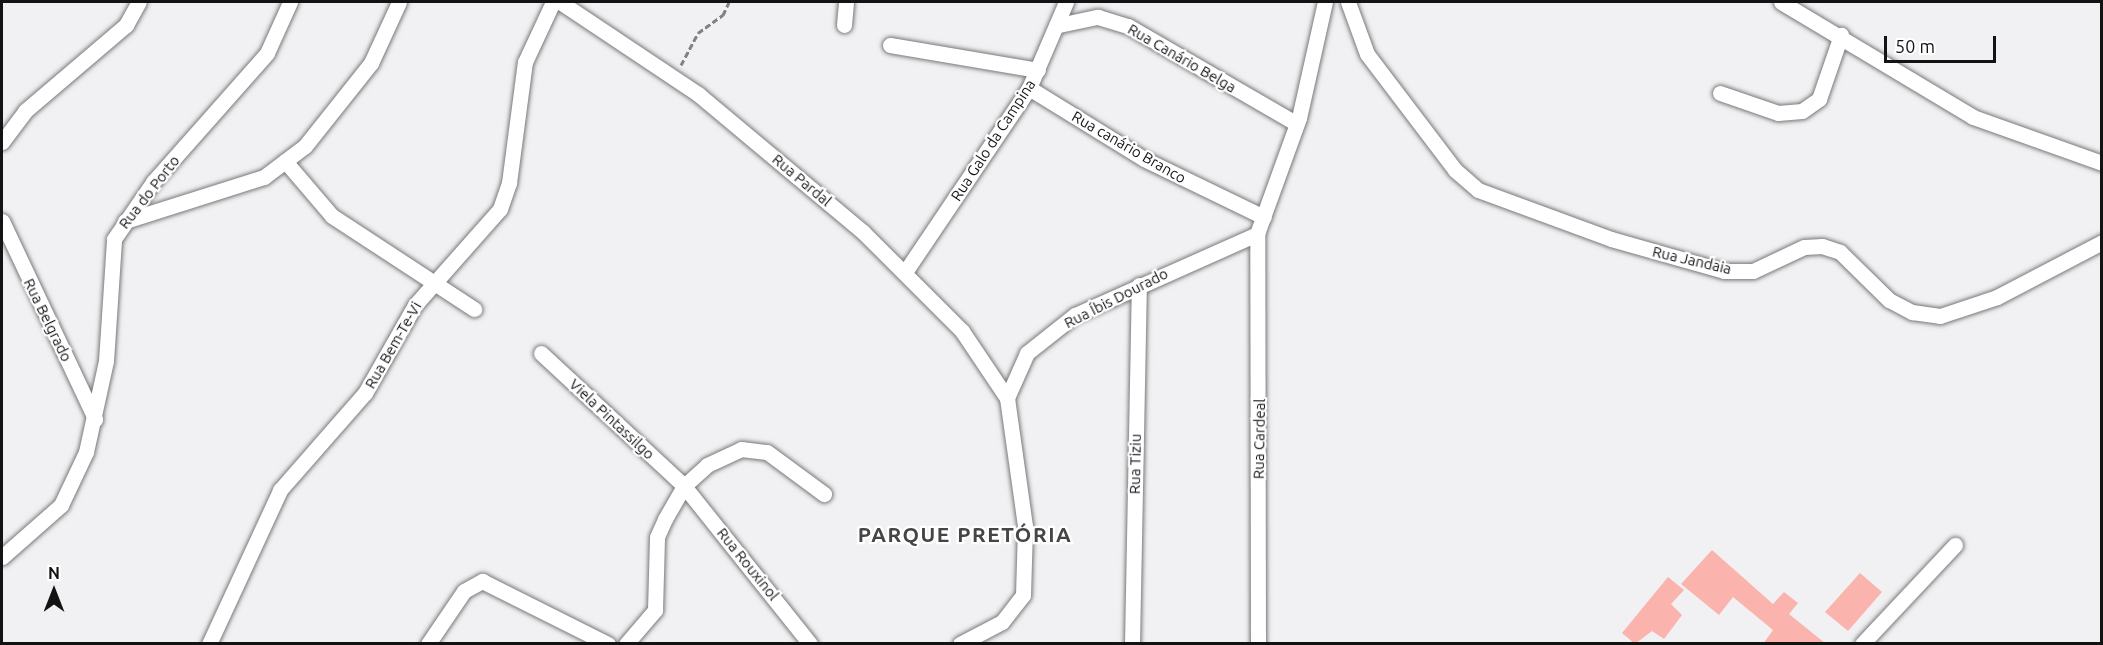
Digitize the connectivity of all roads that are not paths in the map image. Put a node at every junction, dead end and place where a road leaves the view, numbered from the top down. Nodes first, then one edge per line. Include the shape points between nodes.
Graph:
1 (139, 2) edge
2 (290, 2) edge
3 (399, 2) edge
4 (553, 2) edge
5 (560, 2) edge
6 (846, 2) edge
7 (1066, 2) edge
8 (1325, 2) edge
9 (1348, 2) edge
10 (1781, 2) edge
11 (844, 25) dead end
12 (1059, 25) junction
13 (1842, 35) junction
14 (890, 45) dead end
15 (1038, 70) junction
16 (1029, 88) junction
17 (1720, 93) dead end
18 (1298, 124) junction
19 (2, 141) edge
20 (285, 161) junction
21 (2102, 163) edge
22 (1264, 218) junction
23 (2, 221) edge
24 (125, 221) junction
25 (1257, 234) junction
26 (2102, 242) edge
27 (905, 272) junction
28 (433, 283) junction
29 (1138, 285) junction
30 (474, 309) dead end
31 (541, 353) dead end
32 (1007, 398) junction
33 (94, 418) junction
34 (684, 486) junction
35 (824, 494) dead end
36 (1955, 545) dead end
37 (2, 557) edge
38 (209, 644) edge
39 (428, 644) edge
40 (608, 644) edge
41 (626, 644) edge
42 (810, 644) edge
43 (960, 644) edge
44 (1132, 644) edge
45 (1258, 644) edge
46 (1862, 644) edge

1 - 19 street via 126,25 25,111
2 - 24 street, Rua do Porto via 267,53
3 - 20 street via 371,63 336,111
4 - 28 street, Rua Bem-Te-Vi via 525,62 509,183 500,209
5 - 27 street, Rua Pardal via 675,77
6 - 11 street
7 - 12 street, Rua Galo da Campina
8 - 18 street
9 - 26 street, Rua Jandaia via 1366,54 1455,170 1478,190 1611,239 1724,271 1753,271 1804,247 1822,246 1840,252 1889,300 1911,312 1940,316 1997,297
10 - 13 street
12 - 15 street, Rua Galo da Campina
12 - 18 street, Rua Canário Belga via 1098,17 1128,26
13 - 17 street via 1819,99 1802,111 1778,113
13 - 21 street via 1973,117
14 - 15 street
15 - 16 street, Rua Galo da Campina
16 - 22 street, Rua canário Branco via 1144,159
16 - 27 street, Rua Galo da Campina
18 - 22 street
20 - 24 street via 264,177
20 - 28 street via 332,216
22 - 25 street
23 - 33 street, Rua Belgrado
24 - 33 street, Rua do Porto via 114,238 106,361
25 - 29 street, Rua Íbis Dourado
25 - 45 street, Rua Cardeal
27 - 32 street, Rua Pardal via 962,331
28 - 30 street
28 - 38 street, Rua Bem-Te-Vi via 365,393 270,505
29 - 32 street, Rua Íbis Dourado via 1075,315 1046,336 1028,353
29 - 44 street, Rua Tiziu
31 - 34 street, Viela Pintassilgo
32 - 43 street via 1025,526 1026,585 1018,605 1002,622
33 - 37 street, Rua do Porto via 86,452 61,505
34 - 35 street via 729,453 756,449 780,460
34 - 41 street via 657,537 655,610
34 - 42 street, Rua Rouxinol
36 - 46 street
39 - 40 street via 474,582 488,582

